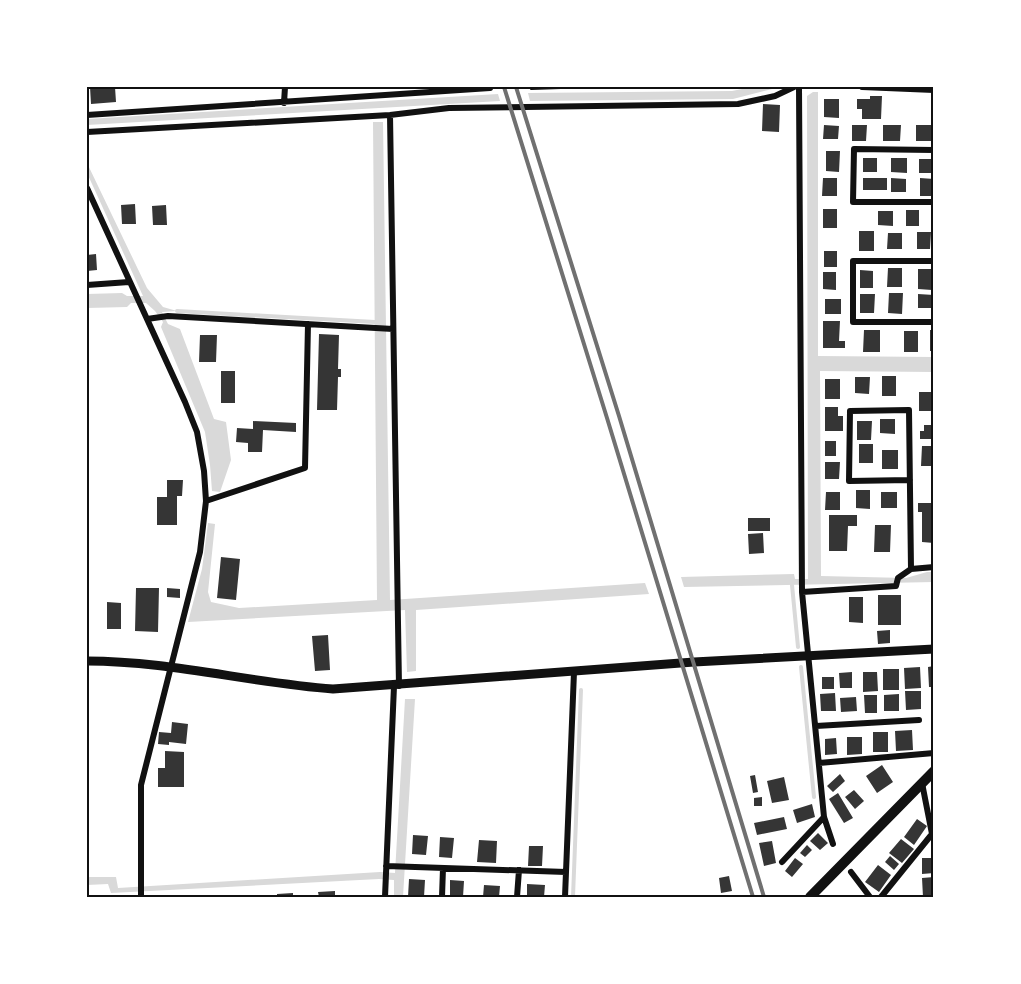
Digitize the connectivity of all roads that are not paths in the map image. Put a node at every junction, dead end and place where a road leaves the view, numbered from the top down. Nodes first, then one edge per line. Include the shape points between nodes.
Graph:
1 (285, 87) edge
2 (794, 87) edge
3 (799, 87) edge
4 (862, 87) edge
5 (490, 88) edge
6 (933, 89) edge
7 (284, 103) junction
8 (87, 115) edge
9 (390, 115) junction
10 (87, 132) edge
11 (934, 150) edge
12 (87, 188) edge
13 (934, 202) edge
14 (934, 261) edge
15 (129, 282) junction
16 (87, 285) edge
17 (147, 319) junction
18 (934, 322) edge
19 (308, 324) junction
20 (393, 329) junction
21 (910, 480) junction
22 (206, 501) junction
23 (934, 567) edge
24 (911, 569) junction
25 (802, 592) junction
26 (934, 649) edge
27 (809, 656) junction
28 (87, 661) edge
29 (170, 666) junction
30 (574, 672) junction
31 (397, 686) junction
32 (919, 720) dead end
33 (816, 726) junction
34 (934, 753) edge
35 (819, 763) junction
36 (934, 771) edge
37 (922, 783) junction
38 (824, 817) junction
39 (833, 844) dead end
40 (782, 862) dead end
41 (386, 866) junction
42 (443, 868) junction
43 (519, 870) junction
44 (566, 872) junction
45 (851, 872) dead end
46 (141, 896) edge
47 (384, 897) edge
48 (442, 897) edge
49 (517, 897) edge
50 (565, 897) edge
51 (810, 897) edge
52 (870, 897) edge
53 (881, 897) edge

1 - 7 street
2 - 9 street via 775,96 738,104 449,108
3 - 25 street
4 - 6 street
5 - 7 street
7 - 8 street
9 - 10 street
9 - 20 street
11 - 13 street via 854,149 853,202
12 - 15 street
14 - 18 street via 853,261 853,322
15 - 16 street
15 - 17 street
17 - 19 street via 168,316
17 - 22 street via 197,432
19 - 20 street
19 - 22 street via 306,468
20 - 31 street
21 - 21 street via 909,410 850,411 849,481
21 - 24 street
22 - 29 street via 200,552
23 - 24 street
24 - 25 street via 898,578 896,586
25 - 27 street
26 - 27 main road
27 - 30 main road
27 - 33 street
28 - 29 main road
29 - 31 main road via 284,686
29 - 46 street via 141,785
30 - 31 main road
30 - 44 street
31 - 41 street
32 - 33 street
33 - 35 street
34 - 35 street
35 - 38 street
36 - 37 highway
37 - 51 highway
37 - 53 street via 932,834
38 - 39 street
38 - 40 street
41 - 42 street
41 - 47 street
42 - 43 street
42 - 48 street
43 - 44 street
43 - 49 street
44 - 50 street
45 - 52 street

